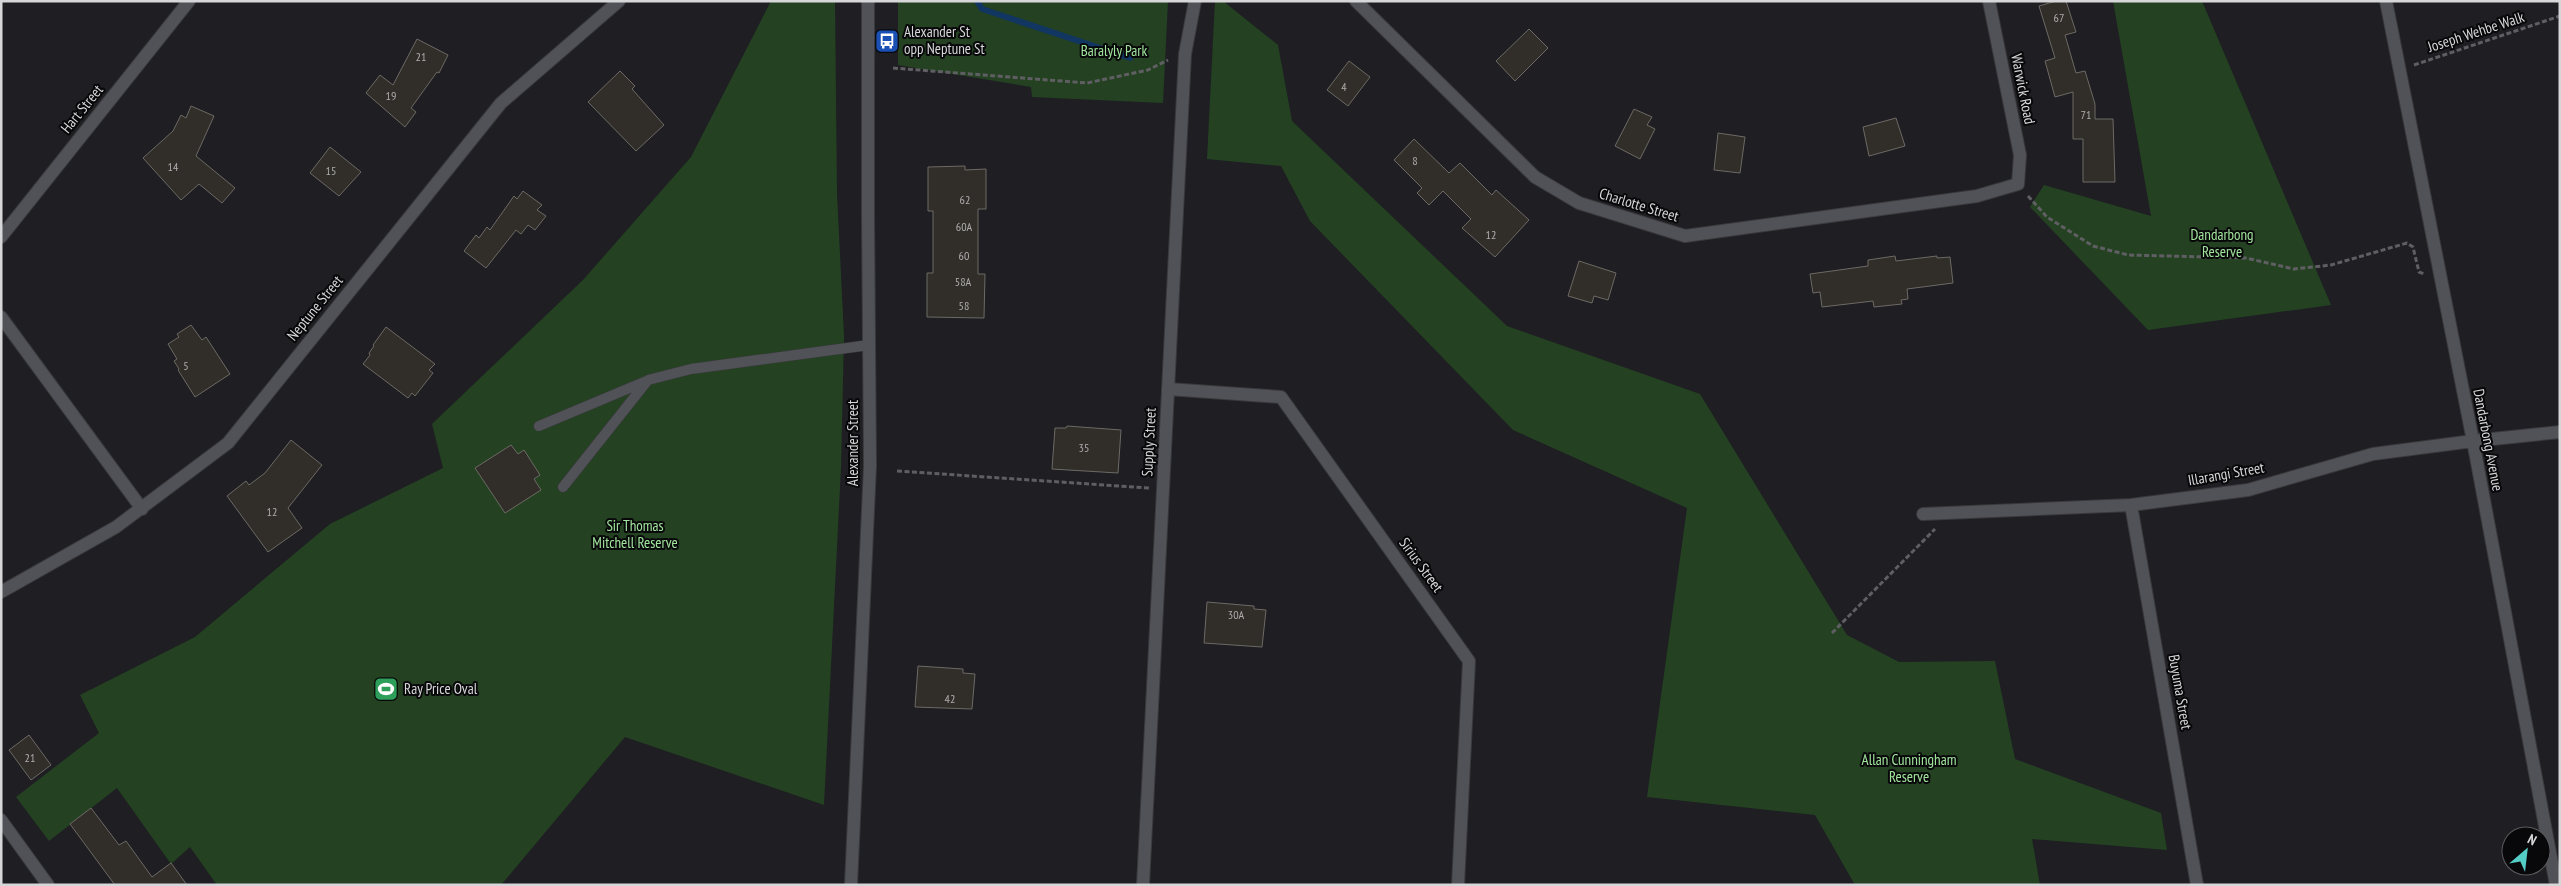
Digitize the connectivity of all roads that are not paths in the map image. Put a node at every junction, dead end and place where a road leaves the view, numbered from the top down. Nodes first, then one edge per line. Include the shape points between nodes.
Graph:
1 (189, 1) edge
2 (619, 1) edge
3 (868, 1) edge
4 (1195, 1) edge
5 (1356, 1) edge
6 (1989, 1) edge
7 (2386, 1) edge
8 (2018, 184) joint
9 (1, 237) edge
10 (1, 317) edge
11 (869, 345) junction
12 (648, 380) junction
13 (1168, 389) junction
14 (539, 426) dead end
15 (2560, 432) edge
16 (2473, 441) junction
17 (563, 487) dead end
18 (2131, 505) junction
19 (142, 509) junction
20 (1923, 514) dead end
21 (1, 592) edge
22 (2, 824) edge
23 (48, 885) edge
24 (851, 885) edge
25 (1143, 885) edge
26 (1458, 885) edge
27 (2197, 885) edge
28 (2556, 885) edge

1 - 9 street, Hart Street
2 - 19 street, Neptune Street via 501,103 228,442
3 - 11 street, Alexander Street
4 - 13 street, Supply Street via 1185,52
5 - 8 street, Charlotte Street via 1535,177 1579,203 1685,236 1977,196
6 - 8 street, Warwick Road via 2020,155
7 - 16 street, Dandarbong Avenue
10 - 19 street
11 - 12 lane via 691,368
11 - 24 street, Alexander Street via 870,466
12 - 14 lane
12 - 17 lane
13 - 25 street, Supply Street
13 - 26 street, Sirius Street via 1281,397 1470,661
15 - 16 street, Illarangi Street
16 - 18 street, Illarangi Street via 2373,454 2248,490
16 - 28 street, Dandarbong Avenue
18 - 20 street, Illarangi Street
18 - 27 street, Buyuma Street
19 - 21 street, Neptune Street
22 - 23 street

